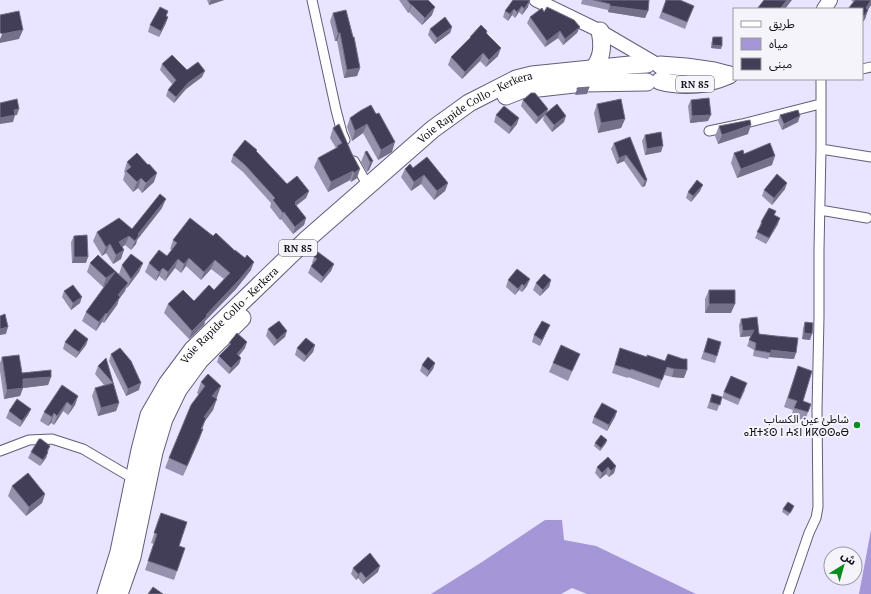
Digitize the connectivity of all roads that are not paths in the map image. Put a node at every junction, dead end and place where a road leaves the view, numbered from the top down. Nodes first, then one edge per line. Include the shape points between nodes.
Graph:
1 (312, 0) edge
2 (536, 0) edge
3 (600, 32) junction
4 (593, 69) junction
5 (653, 71) junction
6 (731, 74) edge
7 (820, 80) edge
8 (820, 104) junction
9 (709, 131) dead end
10 (821, 149) junction
11 (871, 157) edge
12 (368, 186) junction
13 (820, 210) junction
14 (866, 218) dead end
15 (0, 451) edge
16 (134, 479) junction
17 (106, 594) edge
18 (119, 594) edge
19 (788, 594) edge

1 - 12 street via 342,133
2 - 3 street
3 - 4 highway via 602,51
3 - 5 street
4 - 5 highway, Voie Rapide Collo - Kerkera / RN 85
4 - 12 highway, Voie Rapide Collo - Kerkera / RN 85 via 532,75 469,103 433,129
5 - 6 highway, Voie Rapide Collo - Kerkera / RN 85 via 686,67
5 - 18 highway, Voie Rapide Collo - Kerkera / RN 85 via 521,90 473,111 435,138 312,247 200,360 178,390 164,419 154,452 132,557
7 - 8 street
8 - 9 street
8 - 10 street
10 - 11 street
10 - 13 street
12 - 16 highway, Voie Rapide Collo - Kerkera / RN 85 via 305,241 193,349 167,384 149,415
13 - 14 street
13 - 19 street via 818,506
15 - 16 street via 29,440 52,439 83,449
16 - 17 highway, Voie Rapide Collo - Kerkera / RN 85

